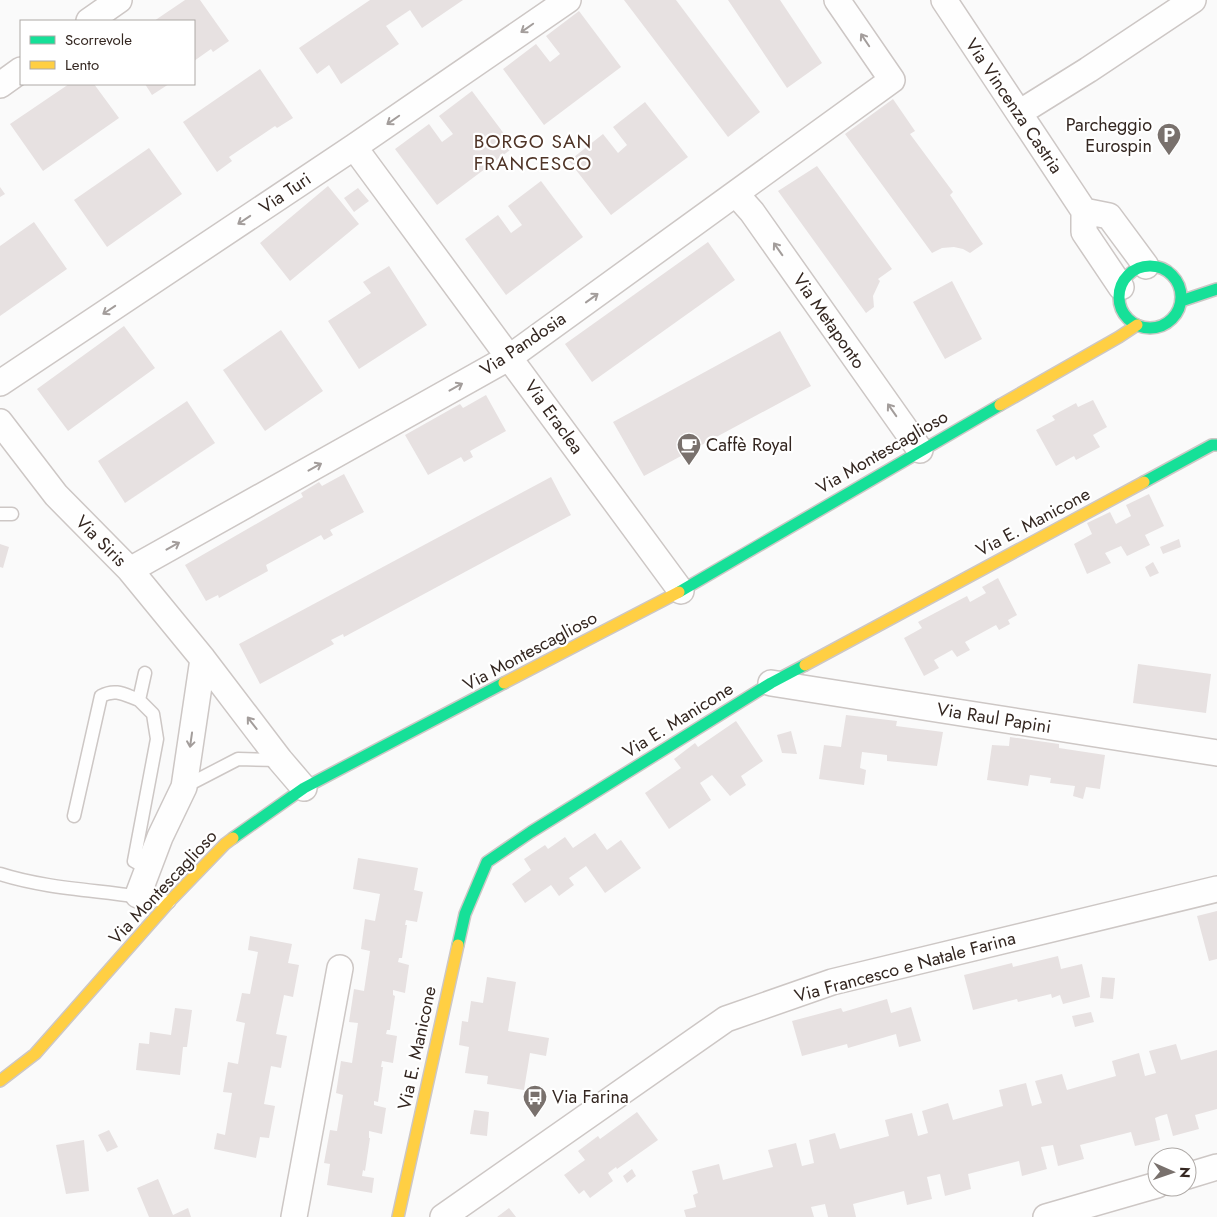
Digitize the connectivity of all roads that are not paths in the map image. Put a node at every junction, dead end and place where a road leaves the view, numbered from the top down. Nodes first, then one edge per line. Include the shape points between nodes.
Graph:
1 (119, 0) edge
2 (568, 0) edge
3 (838, 0) edge
4 (944, 0) edge
5 (1193, 0) edge
6 (90, 20) edge
7 (20, 71) edge
8 (0, 85) edge
9 (1019, 113) junction
10 (354, 147) junction
11 (736, 194) junction
12 (1084, 211) junction
13 (1146, 266) junction
14 (1121, 287) junction
15 (1217, 289) edge
16 (1181, 301) junction
17 (1136, 325) junction
18 (510, 357) junction
19 (0, 383) edge
20 (0, 422) edge
21 (1217, 445) edge
22 (920, 450) junction
23 (130, 570) junction
24 (682, 592) junction
25 (202, 659) junction
26 (145, 672) dead end
27 (771, 683) junction
28 (139, 700) junction
29 (1217, 753) edge
30 (280, 760) junction
31 (184, 787) junction
32 (304, 788) junction
33 (74, 816) dead end
34 (148, 869) junction
35 (0, 874) edge
36 (1217, 889) edge
37 (138, 895) junction
38 (169, 902) junction
39 (340, 968) dead end
40 (0, 1081) edge
41 (1217, 1167) edge
42 (1197, 1173) edge
43 (1147, 1187) edge
44 (294, 1217) edge
45 (398, 1217) edge
46 (443, 1217) edge
47 (1046, 1217) edge

1 - 6 street
2 -> 10 street, Via Turi
11 -> 3 street, Via Pandosia via 892,80
4 - 9 street, Via Vincenza Castria
5 - 9 street
7 - 8 street
9 - 12 street, Via Vincenza Castria
10 - 18 street, Via Eraclea
10 -> 19 street, Via Turi
18 -> 11 street, Via Pandosia
22 -> 11 street, Via Metaponto
12 - 13 street via 1109,216
12 - 14 street, Via Vincenza Castria via 1084,232
13 - 14 main road via 1133,271
13 - 16 main road via 1160,268 1172,275 1179,287
14 - 17 main road via 1120,308
15 - 16 main road
16 - 17 main road via 1176,314 1166,324 1153,328
17 - 22 main road, Via Montescaglioso
23 -> 18 street, Via Pandosia
18 - 24 street, Via Eraclea
20 - 23 street, Via Siris via 56,495
21 - 27 main road, Via E. Manicone
22 - 24 main road, Via Montescaglioso
23 - 25 street, Via Siris
24 - 32 main road, Via Montescaglioso
30 -> 25 street, Via Siris
25 -> 31 street
26 - 28 lane
27 - 29 street, Via Raul Papini
27 - 45 main road, Via E. Manicone via 487,862 465,914
28 - 33 lane via 119,692 109,691 102,696
28 - 34 lane via 153,714 157,739 134,861
30 - 31 lane via 238,760
30 - 32 street, Via Siris
31 - 34 street
32 - 38 main road, Via Montescaglioso via 225,844
34 - 37 street
35 - 37 lane via 24,882
36 - 46 street, Via Francesco e Natale Farina via 832,982 726,1019
37 - 38 lane
38 - 40 main road, Via Montescaglioso via 35,1054
39 - 44 street
41 - 42 street
43 - 47 street

